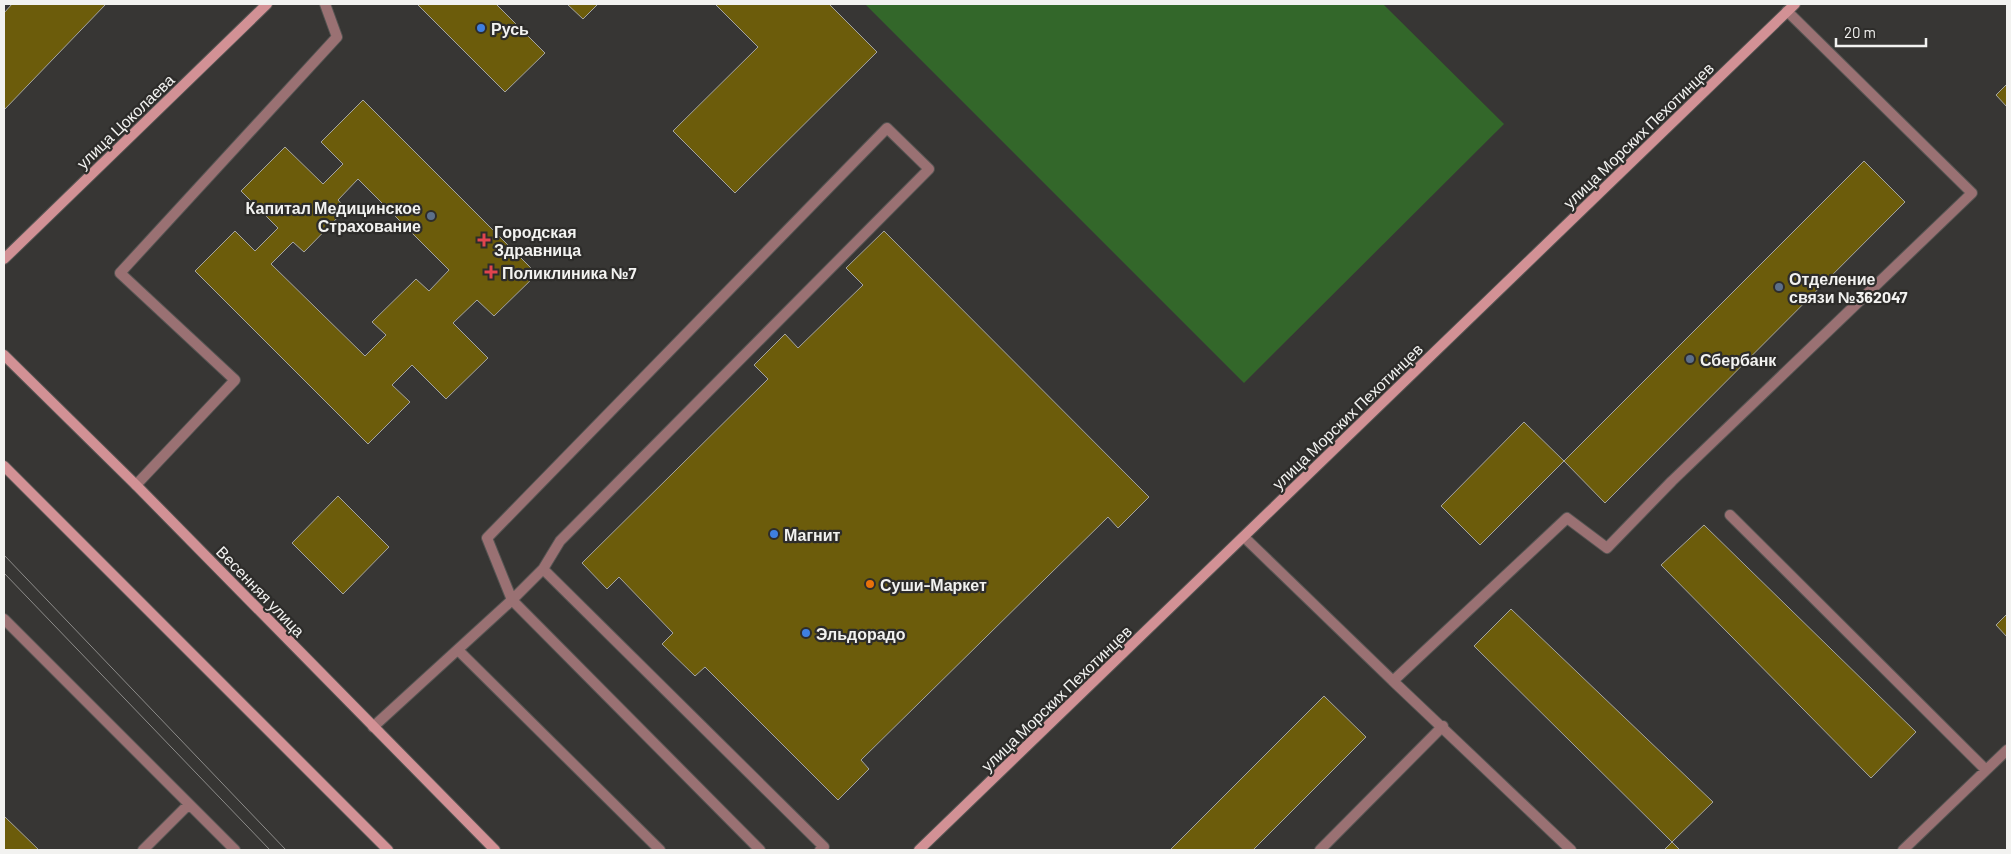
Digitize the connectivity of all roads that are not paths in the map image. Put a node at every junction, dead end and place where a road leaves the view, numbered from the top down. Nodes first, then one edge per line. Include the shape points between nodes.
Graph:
1 (266, 4) edge
2 (325, 4) edge
3 (1791, 7) edge
4 (4, 259) edge
5 (4, 355) edge
6 (4, 466) edge
7 (136, 485) junction
8 (1730, 515) dead end
9 (1244, 536) junction
10 (543, 569) junction
11 (512, 600) junction
12 (4, 619) edge
13 (458, 650) junction
14 (1393, 681) junction
15 (1443, 726) junction
16 (373, 727) junction
17 (2007, 750) edge
18 (1986, 770) junction
19 (189, 804) junction
20 (143, 850) edge
21 (235, 850) edge
22 (388, 850) edge
23 (495, 850) edge
24 (660, 850) edge
25 (760, 850) edge
26 (820, 850) edge
27 (919, 850) edge
28 (1320, 850) edge
29 (1572, 850) edge
30 (1903, 850) edge

1 - 4 street, улица Цоколаева
2 - 7 lane via 337,37 120,273 235,380
3 - 9 street, улица Морских Пехотинцев
3 - 14 lane via 1972,193 1672,481 1607,548 1567,518
5 - 7 street, Весенняя улица
6 - 22 street
7 - 16 street, Весенняя улица
8 - 18 lane
9 - 14 lane
9 - 27 street, улица Морских Пехотинцев
10 - 11 lane
10 - 11 lane via 560,541 929,169 887,128 487,538
10 - 26 lane via 824,847
11 - 13 lane
11 - 25 lane
12 - 19 lane
13 - 16 lane
13 - 24 lane
14 - 15 lane
15 - 28 lane
15 - 29 lane
16 - 23 street, Весенняя улица
17 - 18 lane
18 - 30 lane
19 - 20 lane
19 - 21 lane

